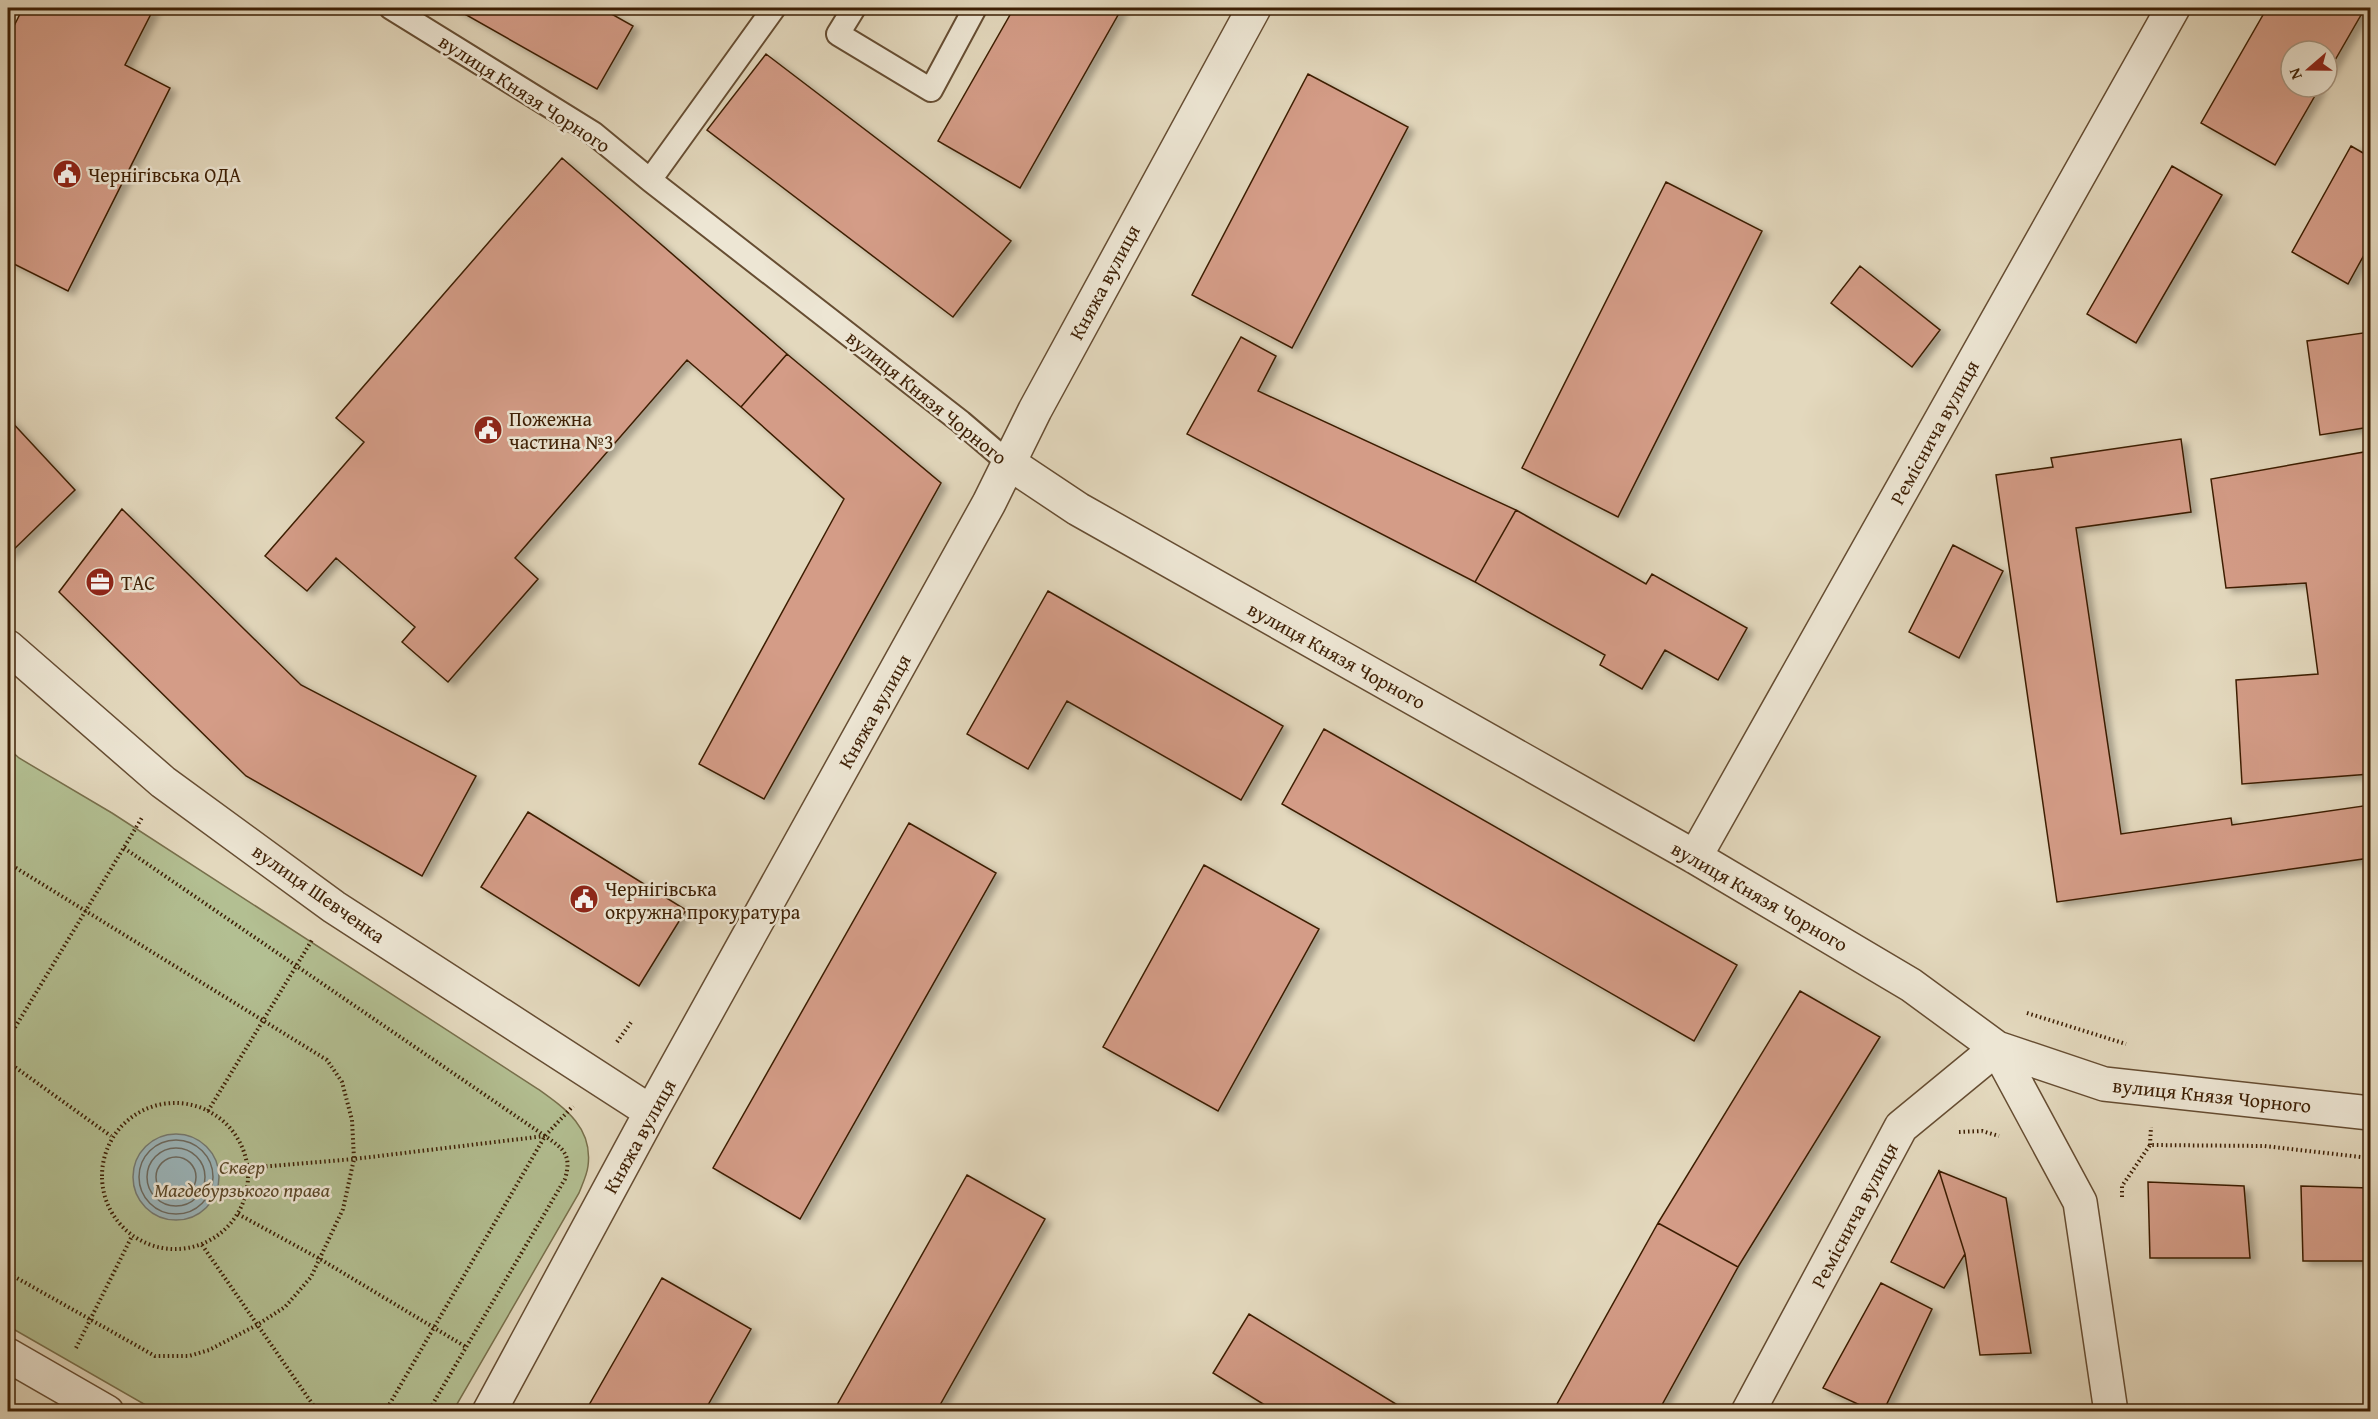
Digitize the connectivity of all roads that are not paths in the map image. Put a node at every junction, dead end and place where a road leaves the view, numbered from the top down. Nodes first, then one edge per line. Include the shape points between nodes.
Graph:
1 (391, 8) edge
2 (774, 8) edge
3 (854, 8) edge
4 (975, 8) edge
5 (1254, 8) edge
6 (2173, 8) edge
7 (650, 180) junction
8 (1009, 463) junction
9 (8, 647) edge
10 (1695, 857) junction
11 (1997, 1048) junction
12 (651, 1112) junction
13 (2370, 1113) edge
14 (8, 1355) edge
15 (107, 1412) edge
16 (489, 1412) edge
17 (1748, 1412) edge
18 (2111, 1412) edge

1 - 7 lane, вулиця Князя Чорного via 593,133
2 - 7 lane
3 - 4 lane via 838,34 931,90
5 - 8 street, Княжа вулиця
6 - 10 street, Реміснича вулиця
7 - 8 lane, вулиця Князя Чорного via 962,422
8 - 10 street, вулиця Князя Чорного via 1078,509
8 - 12 street, Княжа вулиця
9 - 12 street, вулиця Шевченка via 163,782 324,900
10 - 11 street, вулиця Князя Чорного via 1911,985
11 - 13 street, вулиця Князя Чорного via 2104,1084
11 - 17 street, Реміснича вулиця via 1902,1127
11 - 18 street via 2080,1202
12 - 16 street, Княжа вулиця
14 - 15 street

